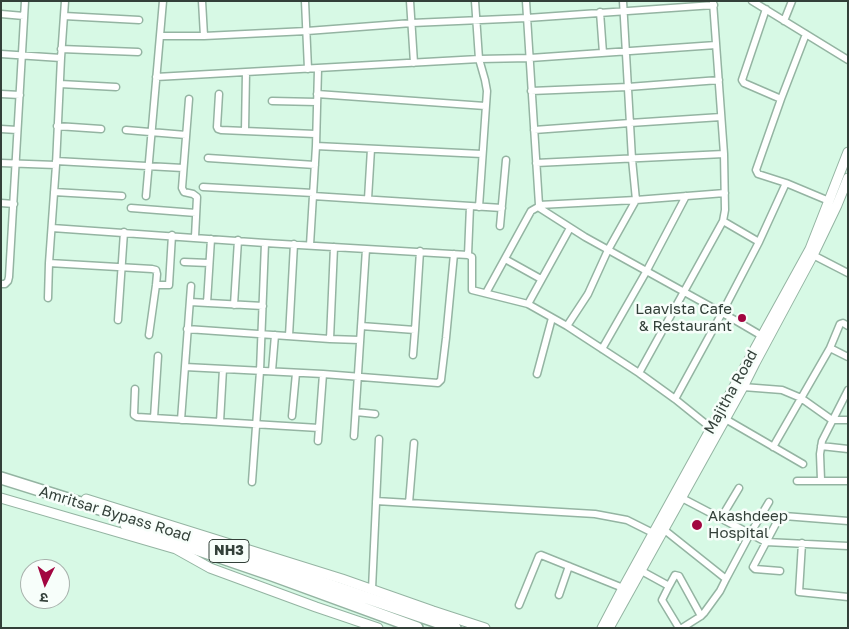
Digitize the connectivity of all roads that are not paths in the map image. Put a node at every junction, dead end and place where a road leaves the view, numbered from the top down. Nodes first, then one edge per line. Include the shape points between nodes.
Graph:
1 (25, 1) edge
2 (65, 1) edge
3 (163, 1) edge
4 (202, 1) edge
5 (306, 1) edge
6 (410, 1) edge
7 (475, 1) edge
8 (526, 1) edge
9 (624, 1) edge
10 (752, 1) edge
11 (792, 1) edge
12 (713, 3) edge
13 (766, 9) junction
14 (624, 11) junction
15 (600, 12) junction
16 (1, 14) edge
17 (24, 16) junction
18 (64, 16) junction
19 (527, 18) junction
20 (138, 20) dead end
21 (476, 20) junction
22 (784, 21) junction
23 (412, 24) junction
24 (307, 31) junction
25 (806, 34) junction
26 (160, 36) junction
27 (204, 36) junction
28 (716, 45) junction
29 (62, 49) junction
30 (626, 51) junction
31 (138, 52) dead end
32 (603, 53) junction
33 (1, 54) edge
34 (22, 56) junction
35 (61, 58) junction
36 (530, 58) junction
37 (479, 59) junction
38 (848, 60) edge
39 (414, 63) junction
40 (308, 69) junction
41 (318, 69) junction
42 (246, 72) junction
43 (156, 77) junction
44 (719, 80) junction
45 (60, 84) junction
46 (116, 87) dead end
47 (628, 87) junction
48 (531, 91) junction
49 (1, 94) edge
50 (219, 94) dead end
51 (317, 94) junction
52 (20, 95) junction
53 (189, 99) dead end
54 (781, 99) junction
55 (272, 101) dead end
56 (317, 102) junction
57 (485, 106) junction
58 (721, 117) junction
59 (630, 123) junction
60 (57, 126) junction
61 (1, 129) edge
62 (102, 129) dead end
63 (17, 130) junction
64 (126, 130) dead end
65 (534, 130) junction
66 (245, 131) junction
67 (151, 133) junction
68 (315, 134) junction
69 (186, 135) junction
70 (316, 146) junction
71 (371, 149) junction
72 (848, 152) edge
73 (482, 154) junction
74 (724, 154) junction
75 (208, 158) dead end
76 (632, 159) junction
77 (506, 160) dead end
78 (1, 163) edge
79 (56, 163) junction
80 (536, 163) junction
81 (16, 164) junction
82 (315, 165) junction
83 (148, 166) junction
84 (183, 168) junction
85 (848, 178) edge
86 (786, 183) junction
87 (202, 187) dead end
88 (54, 192) junction
89 (725, 193) junction
90 (313, 194) junction
91 (122, 196) dead end
92 (146, 196) dead end
93 (686, 196) junction
94 (368, 199) junction
95 (636, 200) junction
96 (829, 201) junction
97 (1, 203) edge
98 (14, 204) junction
99 (470, 206) junction
100 (538, 206) junction
101 (479, 207) junction
102 (131, 208) dead end
103 (502, 208) junction
104 (196, 213) junction
105 (723, 221) junction
106 (500, 226) dead end
107 (52, 228) junction
108 (570, 228) junction
109 (124, 232) junction
110 (172, 236) junction
111 (194, 237) junction
112 (211, 239) junction
113 (238, 240) junction
114 (265, 242) junction
115 (759, 242) junction
116 (294, 244) junction
117 (310, 245) junction
118 (334, 247) junction
119 (366, 249) junction
120 (608, 250) junction
121 (420, 251) junction
122 (454, 254) junction
123 (810, 254) junction
124 (468, 255) junction
125 (505, 259) junction
126 (184, 262) dead end
127 (49, 263) junction
128 (209, 263) junction
129 (122, 268) junction
130 (646, 272) junction
131 (848, 273) edge
132 (542, 279) junction
133 (1, 284) edge
134 (156, 285) junction
135 (191, 286) dead end
136 (684, 292) junction
137 (486, 293) junction
138 (48, 298) dead end
139 (190, 302) junction
140 (207, 303) junction
141 (528, 304) junction
142 (234, 305) junction
143 (263, 306) junction
144 (722, 313) junction
145 (552, 318) junction
146 (118, 320) dead end
147 (361, 326) junction
148 (567, 326) junction
149 (848, 326) edge
150 (187, 329) junction
151 (415, 330) junction
152 (262, 333) junction
153 (149, 335) dead end
154 (275, 335) junction
155 (289, 336) junction
156 (762, 336) junction
157 (330, 338) junction
158 (360, 340) junction
159 (830, 348) junction
160 (602, 349) junction
161 (413, 355) dead end
162 (158, 356) dead end
163 (848, 357) edge
164 (185, 367) junction
165 (223, 369) junction
166 (260, 370) junction
167 (272, 372) junction
168 (296, 373) junction
169 (638, 373) junction
170 (323, 374) junction
171 (537, 374) dead end
172 (358, 377) junction
173 (743, 387) junction
174 (135, 389) dead end
175 (848, 390) edge
176 (801, 398) junction
177 (675, 399) junction
178 (845, 401) edge
179 (356, 412) junction
180 (375, 414) dead end
181 (292, 416) dead end
182 (722, 417) junction
183 (154, 418) junction
184 (181, 420) junction
185 (832, 420) junction
186 (848, 420) edge
187 (220, 422) junction
188 (256, 425) junction
189 (319, 428) junction
190 (711, 428) junction
191 (354, 436) dead end
192 (379, 439) dead end
193 (318, 440) dead end
194 (414, 443) dead end
195 (821, 446) junction
196 (773, 447) junction
197 (848, 449) edge
198 (802, 464) dead end
199 (1, 472) edge
200 (1, 478) edge
201 (821, 480) junction
202 (797, 481) dead end
203 (848, 481) edge
204 (252, 482) dead end
205 (1, 486) edge
206 (739, 488) dead end
207 (678, 497) junction
208 (1, 498) edge
209 (376, 500) junction
210 (769, 502) dead end
211 (409, 503) junction
212 (721, 518) junction
213 (848, 521) edge
214 (661, 527) junction
215 (653, 533) junction
216 (750, 534) junction
217 (766, 542) junction
218 (802, 543) junction
219 (848, 546) edge
220 (194, 548) junction
221 (182, 552) junction
222 (279, 558) junction
223 (264, 562) junction
224 (569, 566) junction
225 (638, 569) junction
226 (780, 571) dead end
227 (726, 579) junction
228 (669, 586) junction
229 (623, 588) junction
230 (372, 589) junction
231 (559, 596) dead end
232 (848, 596) edge
233 (519, 605) dead end
234 (700, 616) junction
235 (378, 628) edge
236 (416, 628) edge
237 (455, 628) edge
238 (485, 628) edge
239 (602, 628) edge
240 (609, 628) edge
241 (681, 628) edge

1 - 17 street
2 - 18 street
3 - 26 street
4 - 27 street
5 - 24 street
6 - 23 street
7 - 21 street
8 - 19 street
9 - 14 street
10 - 13 street
11 - 22 street
12 - 14 street
12 - 28 street
13 - 22 street
13 - 54 street via 742,80
14 - 15 street
14 - 30 street
15 - 19 street
15 - 32 street
16 - 17 street
17 - 34 street
18 - 20 street
18 - 29 street
19 - 21 street
19 - 36 street
21 - 23 street
21 - 37 street
22 - 25 street
23 - 24 street
23 - 39 street
24 - 27 street
24 - 40 street
25 - 38 street
25 - 54 street
26 - 27 street
26 - 43 street
28 - 30 street
28 - 44 street
29 - 31 street
29 - 35 street
30 - 32 street
30 - 47 street
32 - 36 street
33 - 34 street
34 - 35 street
34 - 52 street
35 - 45 street
36 - 37 street
36 - 48 street
37 - 39 street
37 - 57 street via 486,86
39 - 41 street
40 - 41 street
40 - 42 street
41 - 51 street
42 - 43 street
42 - 66 street
43 - 67 street
44 - 47 street
44 - 58 street
45 - 46 street
45 - 60 street
47 - 48 street
47 - 59 street
48 - 65 street
49 - 52 street
50 - 66 street via 218,129
51 - 56 street
51 - 57 street
52 - 63 street
53 - 69 street
54 - 86 street via 756,170 758,174
55 - 56 street
56 - 68 street
57 - 73 street
58 - 59 street
58 - 74 street
59 - 65 street
59 - 76 street
60 - 62 street
60 - 79 street
61 - 63 street
63 - 81 street
64 - 67 street
65 - 80 street
66 - 68 street
67 - 69 street
67 - 83 street
68 - 70 street
69 - 84 street
70 - 71 street
70 - 82 street
71 - 73 street
71 - 94 street
72 - 96 main road, Majitha Road
73 - 101 street
74 - 76 street
74 - 89 street
75 - 82 street
76 - 80 street
76 - 95 street
77 - 103 street
78 - 81 street
79 - 81 street
79 - 83 street
79 - 88 street
80 - 100 street
81 - 98 street
82 - 90 street
83 - 84 street
83 - 92 street
84 - 104 street via 182,191 196,195
85 - 123 main road, Majitha Road via 838,205
86 - 96 street
86 - 115 street
87 - 90 street
88 - 91 street
88 - 107 street
89 - 93 street
89 - 105 street
90 - 94 street
90 - 117 street
93 - 95 street
93 - 130 street
94 - 99 street
95 - 100 street
95 - 120 street
96 - 123 main road, Majitha Road
97 - 98 street
98 - 133 street via 10,277
99 - 101 street
99 - 124 street
100 - 108 street
100 - 125 street via 531,211
101 - 103 street
102 - 104 street
103 - 106 street
104 - 111 street
105 - 115 street
105 - 136 street
107 - 109 street
107 - 127 street
108 - 120 street
108 - 132 street
109 - 110 street
109 - 129 street
110 - 111 street
110 - 134 street via 169,285
111 - 112 street
112 - 113 street
112 - 128 street
113 - 114 street
113 - 142 street
114 - 116 street
114 - 143 street
115 - 144 street
116 - 117 street
116 - 155 street
117 - 118 street
118 - 119 street
118 - 157 street
119 - 121 street
119 - 147 street
120 - 130 street
120 - 148 street via 588,294
121 - 122 street
121 - 151 street
122 - 124 street
122 - 172 street via 440,382
123 - 131 street
123 - 156 main road, Majitha Road
123 - 173 main road, Majitha Road
124 - 137 street via 472,257 472,289
125 - 132 street
125 - 137 street
126 - 128 street
127 - 129 street
127 - 138 street
128 - 140 street
129 - 134 street via 156,270
129 - 146 street
130 - 136 street
130 - 160 street
132 - 141 street
134 - 153 street
135 - 139 street
136 - 144 street
136 - 169 street
137 - 141 street
139 - 140 street
139 - 150 street
140 - 142 street
141 - 145 street
142 - 143 street
143 - 152 street
144 - 156 street
144 - 177 street
145 - 148 street
145 - 171 street
147 - 151 street
147 - 158 street
148 - 160 street
149 - 159 street via 840,324
150 - 152 street
150 - 164 street
151 - 161 street
152 - 154 street
152 - 166 street
154 - 155 street
154 - 167 street
155 - 157 street
156 - 182 main road, Majitha Road
157 - 158 street
158 - 172 street
159 - 163 street
159 - 176 street
160 - 169 street
162 - 183 street
164 - 165 street
164 - 184 street
165 - 166 street
165 - 187 street
166 - 167 street
166 - 188 street
167 - 168 street
168 - 170 street
168 - 181 street
169 - 177 street
170 - 172 street
170 - 189 street
172 - 179 street
173 - 176 street via 782,390
173 - 182 main road, Majitha Road
174 - 183 street via 135,416
175 - 178 street
176 - 185 street
176 - 196 street
177 - 190 street
178 - 185 street
179 - 180 street
179 - 191 street
182 - 190 main road, Majitha Road
182 - 196 street
182 - 207 main road, Majitha Road
183 - 184 street
184 - 187 street
185 - 186 street
185 - 195 street
187 - 188 street
188 - 189 street
188 - 204 street
189 - 193 street
190 - 207 main road, Majitha Road
192 - 209 street
194 - 211 street
195 - 197 street
195 - 201 street
196 - 198 street
199 - 222 main road
200 - 223 highway, Amritsar Bypass Road / NH3
201 - 202 street
201 - 203 street
205 - 220 highway, Amritsar Bypass Road / NH3
206 - 212 street
207 - 212 street
207 - 214 main road, Majitha Road
208 - 221 main road
209 - 211 street
209 - 230 street
210 - 216 street
211 - 215 street via 595,514 627,520
212 - 216 street
213 - 217 street via 781,517
214 - 215 main road, Majitha Road
214 - 225 main road, Majitha Road
214 - 227 street
215 - 225 main road, Majitha Road
216 - 217 street
216 - 227 street
217 - 218 street
217 - 226 street via 753,568
218 - 219 street
218 - 232 street via 799,592
220 - 221 highway
220 - 236 highway, Amritsar Bypass Road / NH3
221 - 235 main road via 210,568
222 - 223 highway
222 - 230 main road
223 - 237 highway, Amritsar Bypass Road / NH3
224 - 229 street
224 - 231 street
224 - 233 street via 540,555
225 - 228 street
225 - 229 main road, Majitha Road
225 - 240 main road, Majitha Road
227 - 234 street
228 - 234 street via 675,575 679,576
228 - 241 street via 662,600
229 - 239 main road, Majitha Road
230 - 238 main road
234 - 241 street

